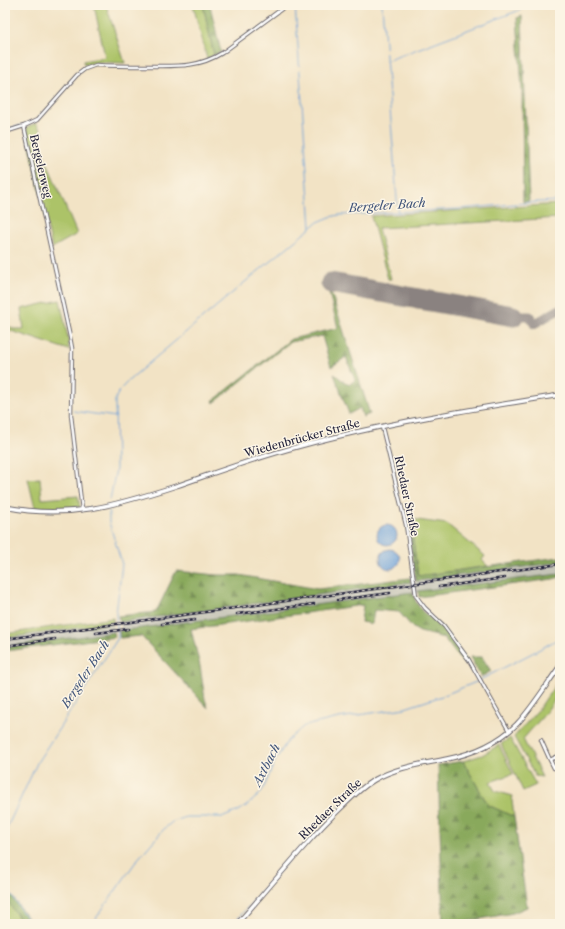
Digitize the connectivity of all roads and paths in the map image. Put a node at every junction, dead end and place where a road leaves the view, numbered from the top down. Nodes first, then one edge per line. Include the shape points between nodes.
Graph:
1 (287, 5) edge
2 (24, 126) junction
3 (5, 132) edge
4 (560, 394) edge
5 (382, 426) junction
6 (5, 507) edge
7 (82, 510) junction
8 (560, 666) edge
9 (509, 731) junction
10 (541, 740) dead end
11 (560, 755) edge
12 (555, 757) junction
13 (550, 760) junction
14 (236, 924) edge

1 - 2 street, Bergelerweg via 222,53 202,62 182,66 96,65 85,69 37,120
2 - 3 street
2 - 7 street, Bergelerweg via 72,348 71,416
4 - 5 street, Wiedenbrücker Straße
5 - 7 street, Wiedenbrücker Straße via 275,452 138,498
5 - 9 street, Rhedaer Straße via 406,525 416,596 444,626 470,660
6 - 7 street, Wiedenbrücker Straße via 39,512
8 - 9 street, Rhedaer Straße
9 - 14 street, Rhedaer Straße via 479,749 392,772 366,786 319,830
10 - 13 street
11 - 12 street
12 - 13 street
12 - 13 street via 559,765 554,768

